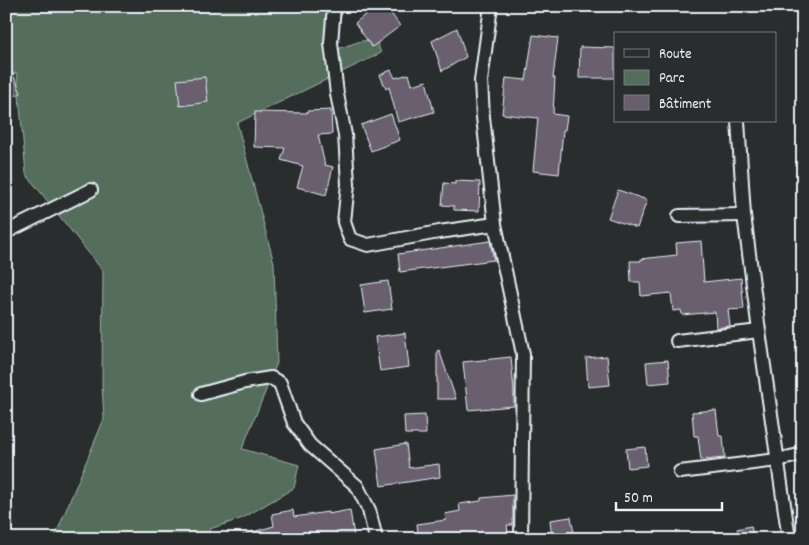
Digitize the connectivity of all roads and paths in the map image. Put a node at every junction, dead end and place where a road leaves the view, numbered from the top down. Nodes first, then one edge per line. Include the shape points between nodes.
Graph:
1 (334, 6) edge
2 (491, 6) edge
3 (738, 122) edge
4 (92, 190) dead end
5 (744, 215) junction
6 (679, 216) dead end
7 (495, 224) junction
8 (6, 232) edge
9 (759, 331) junction
10 (677, 341) dead end
11 (201, 394) dead end
12 (803, 454) edge
13 (777, 460) junction
14 (680, 472) dead end
15 (376, 539) edge
16 (520, 539) edge
17 (789, 539) edge

1 - 7 street via 331,43 345,135 348,184 344,222 350,239 368,245
2 - 7 street via 481,81
3 - 5 street
4 - 8 street
5 - 6 street
5 - 9 street
7 - 16 street via 523,354
9 - 10 street
9 - 13 street
11 - 15 street via 271,378 280,383 294,423 310,445 357,486 369,510
12 - 13 street
13 - 14 street
13 - 17 street

